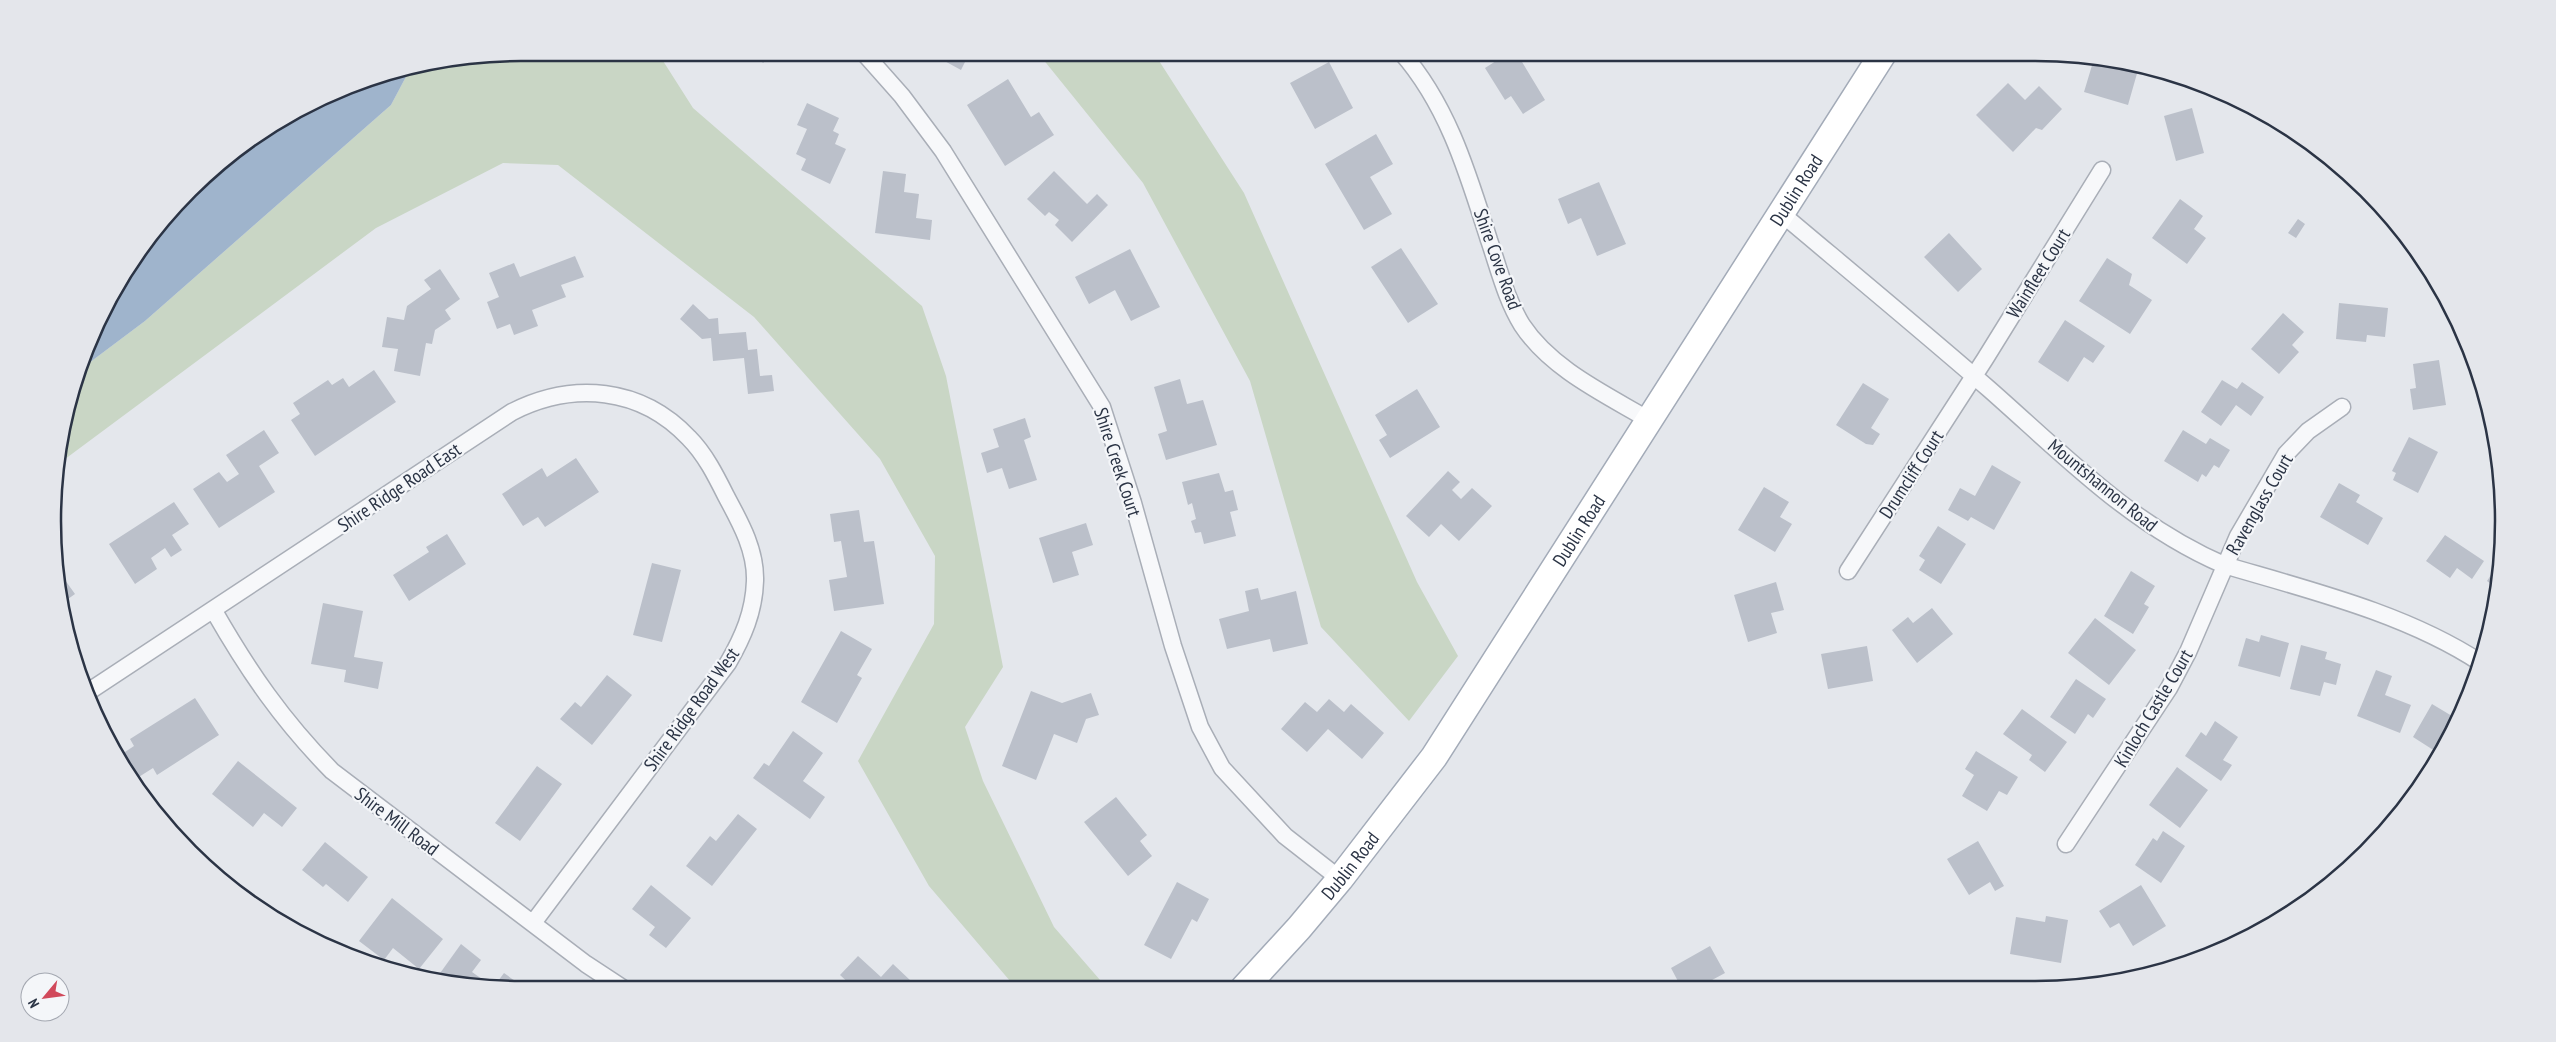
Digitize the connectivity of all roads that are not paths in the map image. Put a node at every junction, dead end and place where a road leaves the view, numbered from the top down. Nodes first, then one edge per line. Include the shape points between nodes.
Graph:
1 (871, 61) edge
2 (1409, 61) edge
3 (1878, 61) edge
4 (2102, 170) dead end
5 (1782, 214) junction
6 (1974, 376) junction
7 (2342, 407) dead end
8 (1649, 420) junction
9 (713, 471) joint
10 (2224, 565) junction
11 (1848, 571) dead end
12 (214, 611) junction
13 (2473, 658) edge
14 (93, 689) edge
15 (2066, 844) dead end
16 (1340, 879) junction
17 (533, 922) junction
18 (612, 981) edge
19 (1250, 981) edge

1 - 16 street, Shire Creek Court via 943,151 1102,407 1173,646 1200,726 1222,768 1285,836
2 - 8 street, Shire Cove Road via 1435,100 1453,137 1508,296 1522,325 1541,348 1571,372
3 - 5 main road, Dublin Road
4 - 6 street, Wainfleet Court
5 - 6 street, Mountshannon Road
5 - 8 main road, Dublin Road
6 - 10 street, Mountshannon Road via 2095,484 2145,523
6 - 11 street, Drumcliff Court
7 - 10 street, Ravenglass Court via 2308,431 2286,454
8 - 16 main road, Dublin Road via 1434,757
9 - 12 street, Shire Ridge Road East via 690,439 668,419 630,400 576,392 529,403 503,417
9 - 17 street, Shire Ridge Road West via 742,525 752,554 755,580 748,623 728,663
10 - 13 street, Mountshannon Road via 2378,612
10 - 15 street, Kinloch Castle Court via 2188,652 2169,688
12 - 14 street, Shire Ridge Road East
12 - 17 street, Shire Mill Road via 269,700 298,736 332,770
16 - 19 main road, Dublin Road
17 - 18 street, Shire Mill Road

